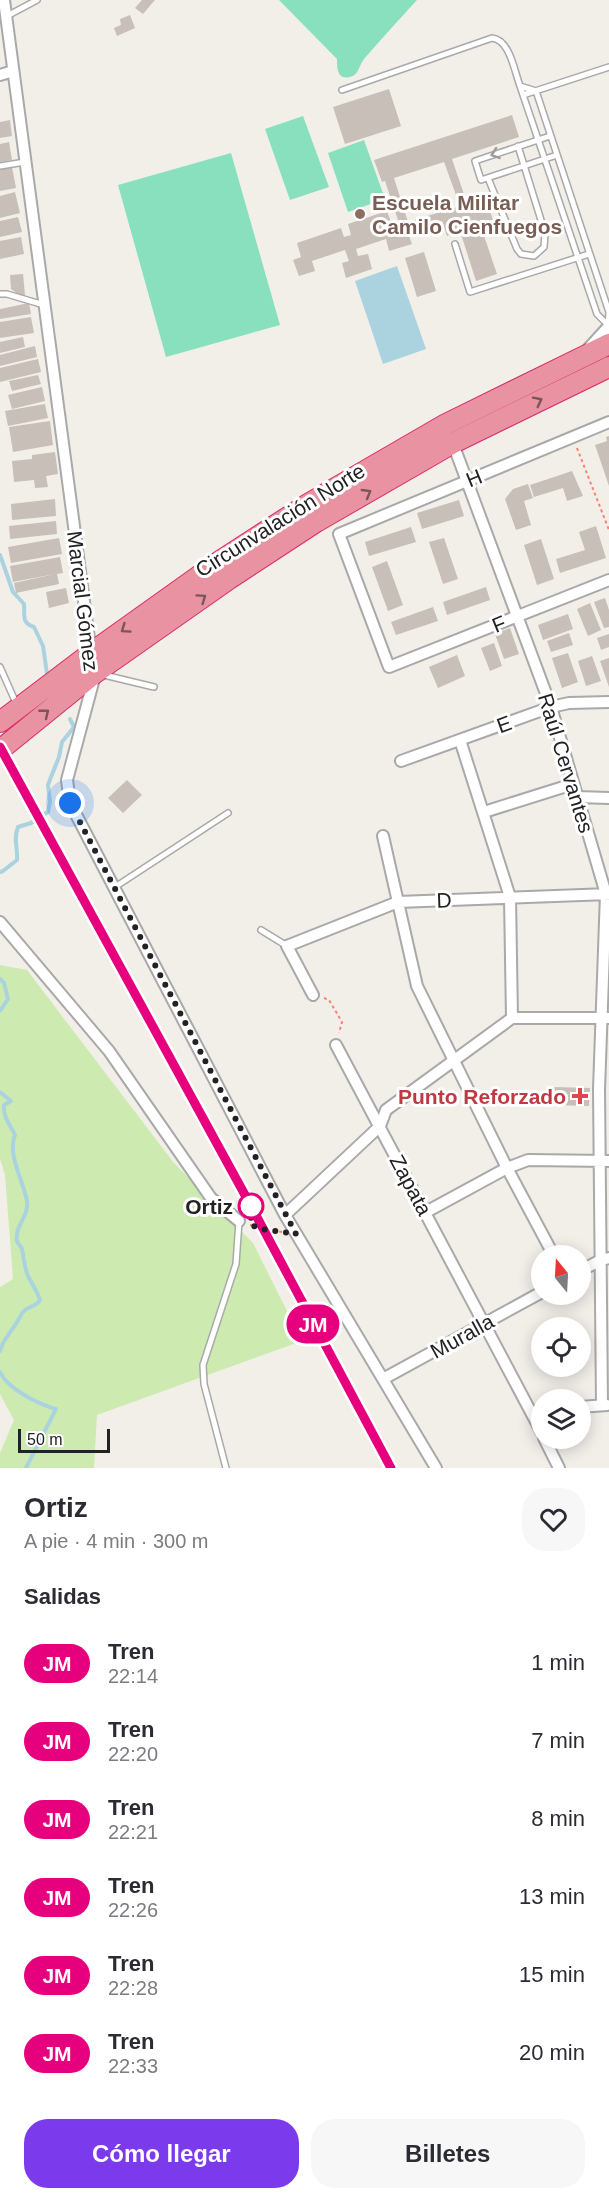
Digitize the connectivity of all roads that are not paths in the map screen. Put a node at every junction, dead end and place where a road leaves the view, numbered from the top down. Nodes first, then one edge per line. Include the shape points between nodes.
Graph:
1 (4, 0) edge
2 (38, 0) edge
3 (6, 16) junction
4 (609, 68) edge
5 (13, 70) junction
6 (0, 75) edge
7 (520, 86) junction
8 (342, 90) dead end
9 (536, 91) junction
10 (523, 95) junction
11 (550, 136) junction
12 (538, 140) junction
13 (518, 146) junction
14 (557, 155) junction
15 (544, 159) junction
16 (25, 162) junction
17 (524, 165) junction
18 (0, 166) edge
19 (488, 178) junction
20 (455, 244) dead end
21 (590, 254) junction
22 (578, 257) junction
23 (0, 289) edge
24 (0, 294) edge
25 (7, 294) junction
26 (44, 305) junction
27 (609, 332) edge
28 (582, 357) junction
29 (609, 367) edge
30 (579, 380) junction
31 (609, 422) edge
32 (446, 424) junction
33 (453, 444) junction
34 (466, 481) junction
35 (609, 580) edge
36 (518, 616) junction
37 (91, 653) junction
38 (389, 667) joint
39 (0, 668) edge
40 (96, 673) junction
41 (154, 687) dead end
42 (609, 702) edge
43 (551, 707) junction
44 (18, 708) junction
45 (0, 722) edge
46 (460, 740) junction
47 (0, 750) edge
48 (401, 761) dead end
49 (573, 784) junction
50 (577, 797) junction
51 (609, 798) edge
52 (484, 812) junction
53 (228, 813) dead end
54 (383, 836) dead end
55 (113, 888) junction
56 (607, 894) edge
57 (510, 897) junction
58 (398, 902) junction
59 (0, 922) edge
60 (261, 930) dead end
61 (287, 946) junction
62 (313, 995) road end
63 (512, 1018) junction
64 (605, 1018) edge
65 (336, 1045) road end
66 (453, 1061) junction
67 (604, 1089) edge
68 (380, 1126) junction
69 (604, 1161) edge
70 (507, 1168) junction
71 (426, 1212) junction
72 (285, 1215) junction
73 (239, 1221) joint
74 (548, 1245) edge
75 (605, 1259) edge
76 (591, 1266) edge
77 (531, 1298) edge
78 (484, 1324) junction
79 (382, 1379) junction
80 (531, 1403) edge
81 (605, 1405) edge
82 (550, 1449) edge
83 (226, 1468) edge
84 (436, 1468) edge
85 (559, 1468) edge

1 - 3 street, Marcial Gómez
2 - 3 lane
3 - 5 street, Marcial Gómez
4 - 9 lane
5 - 6 street
5 - 16 street, Marcial Gómez
7 - 8 lane via 505,45 492,38
7 - 9 lane
7 - 10 lane
9 - 10 lane
9 - 11 lane
10 - 12 lane
11 - 12 lane
11 - 14 lane
12 - 13 lane
12 - 15 lane
13 - 17 lane
13 -> 19 lane via 475,161 481,180
14 - 15 lane
14 - 21 lane
15 - 17 lane
15 - 22 lane
16 - 18 lane
16 - 26 street, Marcial Gómez
17 - 19 lane
17 - 19 lane via 545,233 544,247 534,256 517,249
20 - 22 lane via 470,292
21 - 22 lane
21 - 27 lane via 609,312
22 - 27 lane via 597,315
23 - 25 lane
24 - 25 lane
25 - 26 lane
26 - 37 street, Marcial Gómez
27 - 28 highway, Circunvalación Norte
28 - 30 street
28 - 32 highway, Circunvalación Norte
29 - 30 highway, Circunvalación Norte
33 -> 30 highway, Circunvalación Norte
31 - 34 street, H
32 - 33 street, Raúl Cervantes
32 -> 37 highway, Circunvalación Norte via 308,504
33 - 34 street, Raúl Cervantes
40 -> 33 highway, Circunvalación Norte via 316,522
34 - 36 street, Raúl Cervantes
34 - 38 street, H via 339,534
35 - 36 street, F
36 - 38 street, F
36 - 43 street, Raúl Cervantes
37 - 40 street, Marcial Gómez
37 - 44 highway, Circunvalación Norte
39 - 44 lane
40 - 41 lane
47 -> 40 highway, Circunvalación Norte
40 - 55 street, Marcial Gómez via 67,780 70,803
42 - 43 street, E
43 - 46 street, E
43 - 49 street, Raúl Cervantes
44 - 45 highway, Circunvalación Norte
46 - 48 street, E
46 - 52 street
49 - 50 street, Raúl Cervantes
49 - 52 street
50 - 51 street
50 - 56 street, Raúl Cervantes
52 - 57 street
53 - 55 lane
54 - 58 street
55 - 72 street, Marcial Gómez
56 - 57 street, D
56 - 64 street, Raúl Cervantes
57 - 58 street, D
57 - 63 street
58 - 61 street, D
58 - 66 street via 417,986
59 - 73 street via 108,1051 211,1198
60 - 61 lane
61 - 62 street
63 - 64 street
63 - 66 street
64 - 67 street, Raúl Cervantes
65 - 68 street, Zapata
66 - 68 street via 386,1110
66 - 70 street
67 - 69 street, Raúl Cervantes
68 - 71 street, Zapata
68 - 72 street
69 - 70 street via 528,1160
69 - 75 street, Raúl Cervantes
70 - 71 street
70 - 74 street
71 - 78 street, Zapata
72 - 79 street, Marcial Gómez
73 - 83 lane via 236,1264 203,1365 204,1384
75 - 76 street
75 - 81 street, Raúl Cervantes
77 - 78 street, Muralla
78 - 79 street, Muralla
78 - 80 street, Zapata
79 - 84 street, Marcial Gómez
82 - 85 street

